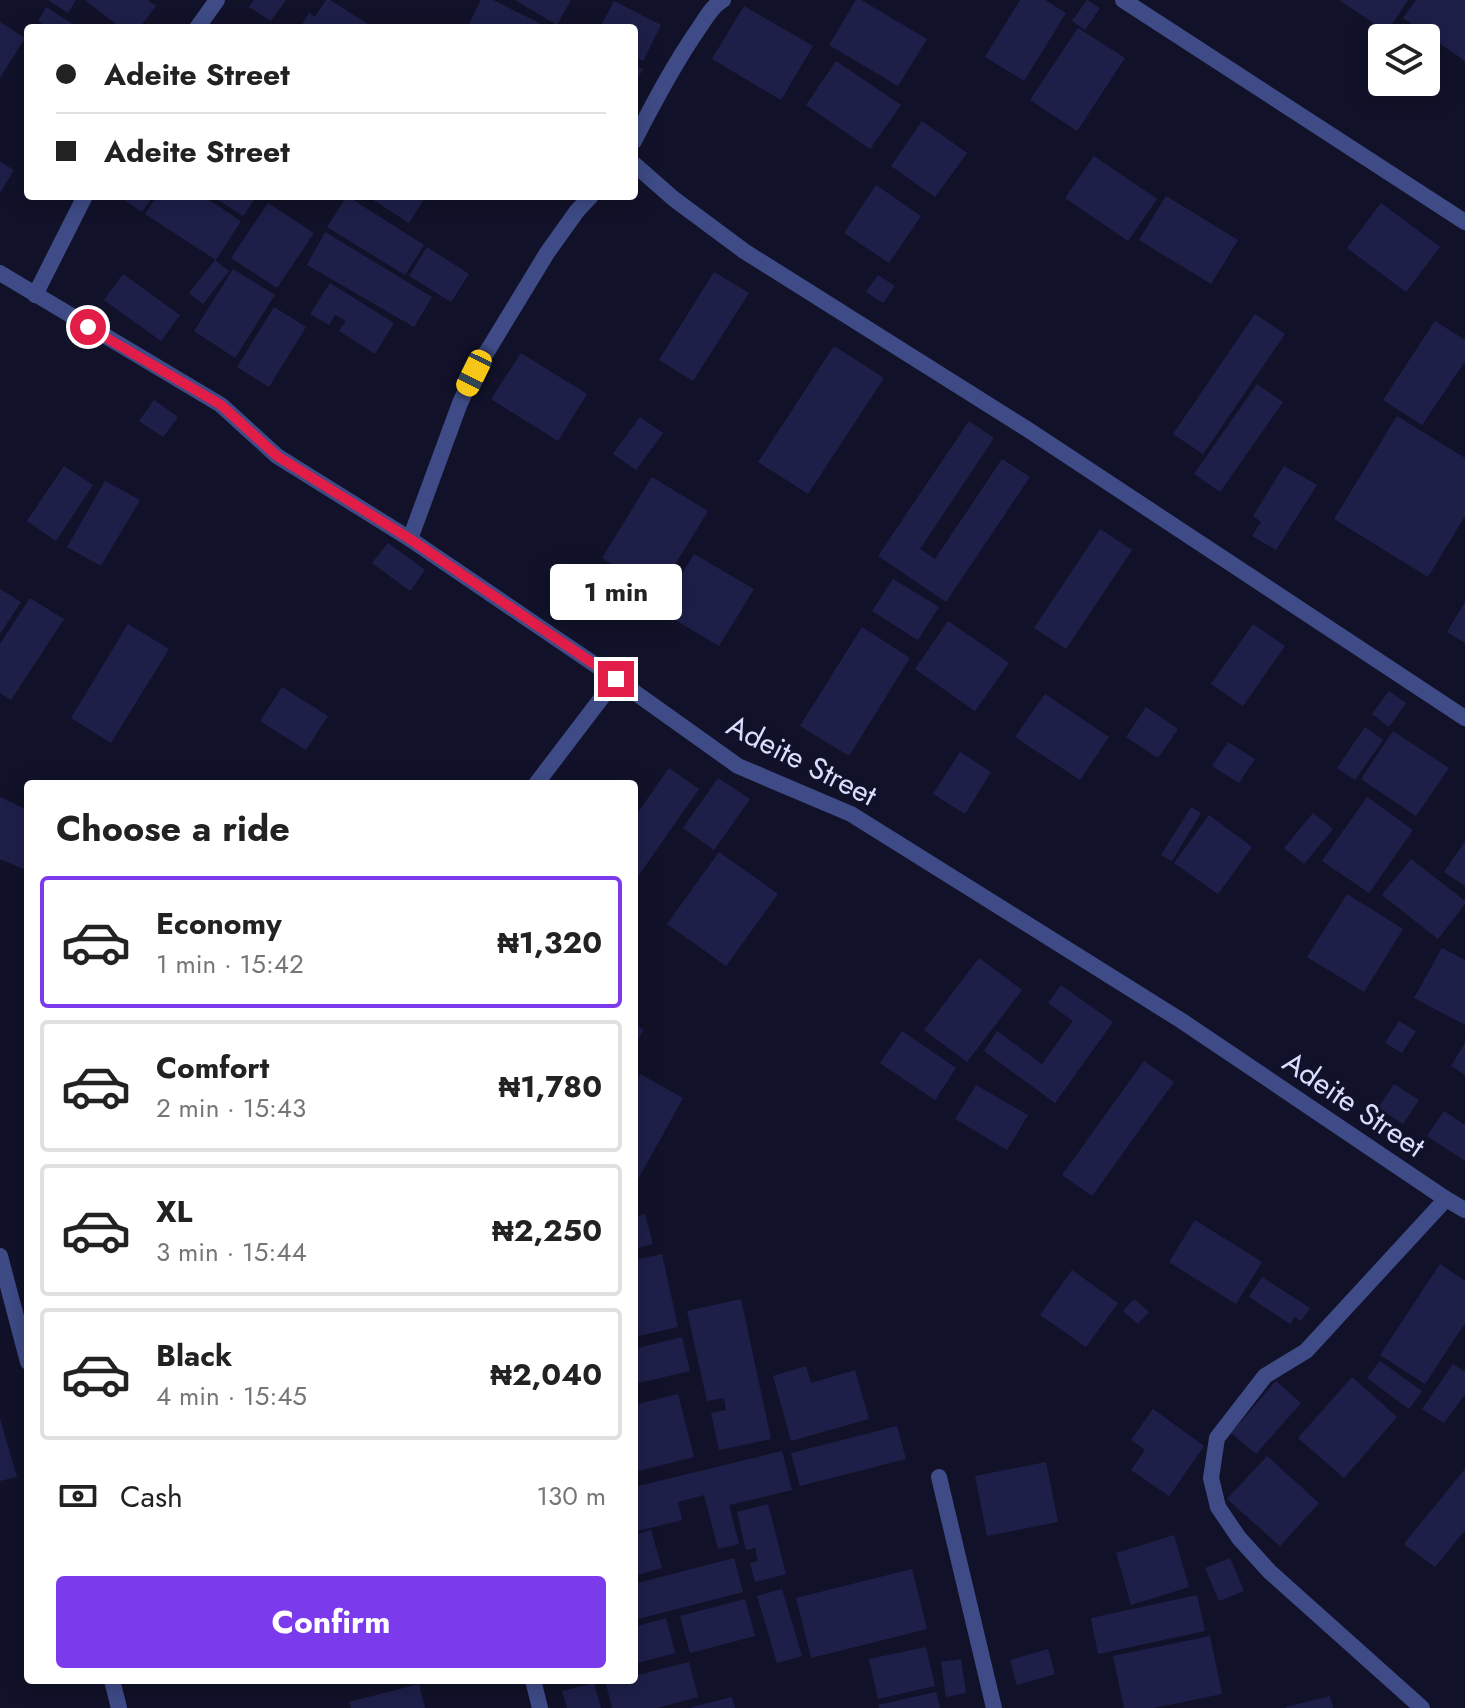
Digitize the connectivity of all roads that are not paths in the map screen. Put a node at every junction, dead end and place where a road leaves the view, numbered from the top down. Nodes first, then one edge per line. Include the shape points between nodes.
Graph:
1 (217, 0) edge
2 (1123, 0) edge
3 (716, 1) edge
4 (200, 24) edge
5 (638, 133) edge
6 (638, 168) edge
7 (83, 200) edge
8 (587, 200) edge
9 (1465, 222) edge
10 (0, 273) edge
11 (35, 295) junction
12 (410, 539) junction
13 (616, 679) junction
14 (1465, 718) edge
15 (539, 780) edge
16 (1446, 1199) junction
17 (1465, 1210) edge
18 (0, 1256) edge
19 (24, 1347) edge
20 (939, 1477) dead end
21 (113, 1684) edge
22 (534, 1684) edge
23 (119, 1708) edge
24 (540, 1708) edge
25 (994, 1708) edge
26 (1422, 1708) edge

1 - 4 street
2 - 9 street
3 - 5 street
6 - 14 street via 744,251 1027,429
7 - 11 street
8 - 12 street via 547,253 474,373
10 - 11 street, Adeite Street
11 - 12 street, Adeite Street via 221,405 277,456
12 - 13 street, Adeite Street
13 - 15 street
13 - 16 street, Adeite Street via 738,766 851,814 1142,996
16 - 17 street, Adeite Street
16 - 26 street via 1306,1351 1265,1376 1217,1438 1211,1478 1218,1507 1270,1572
18 - 19 street
20 - 25 street
21 - 23 street
22 - 24 street

